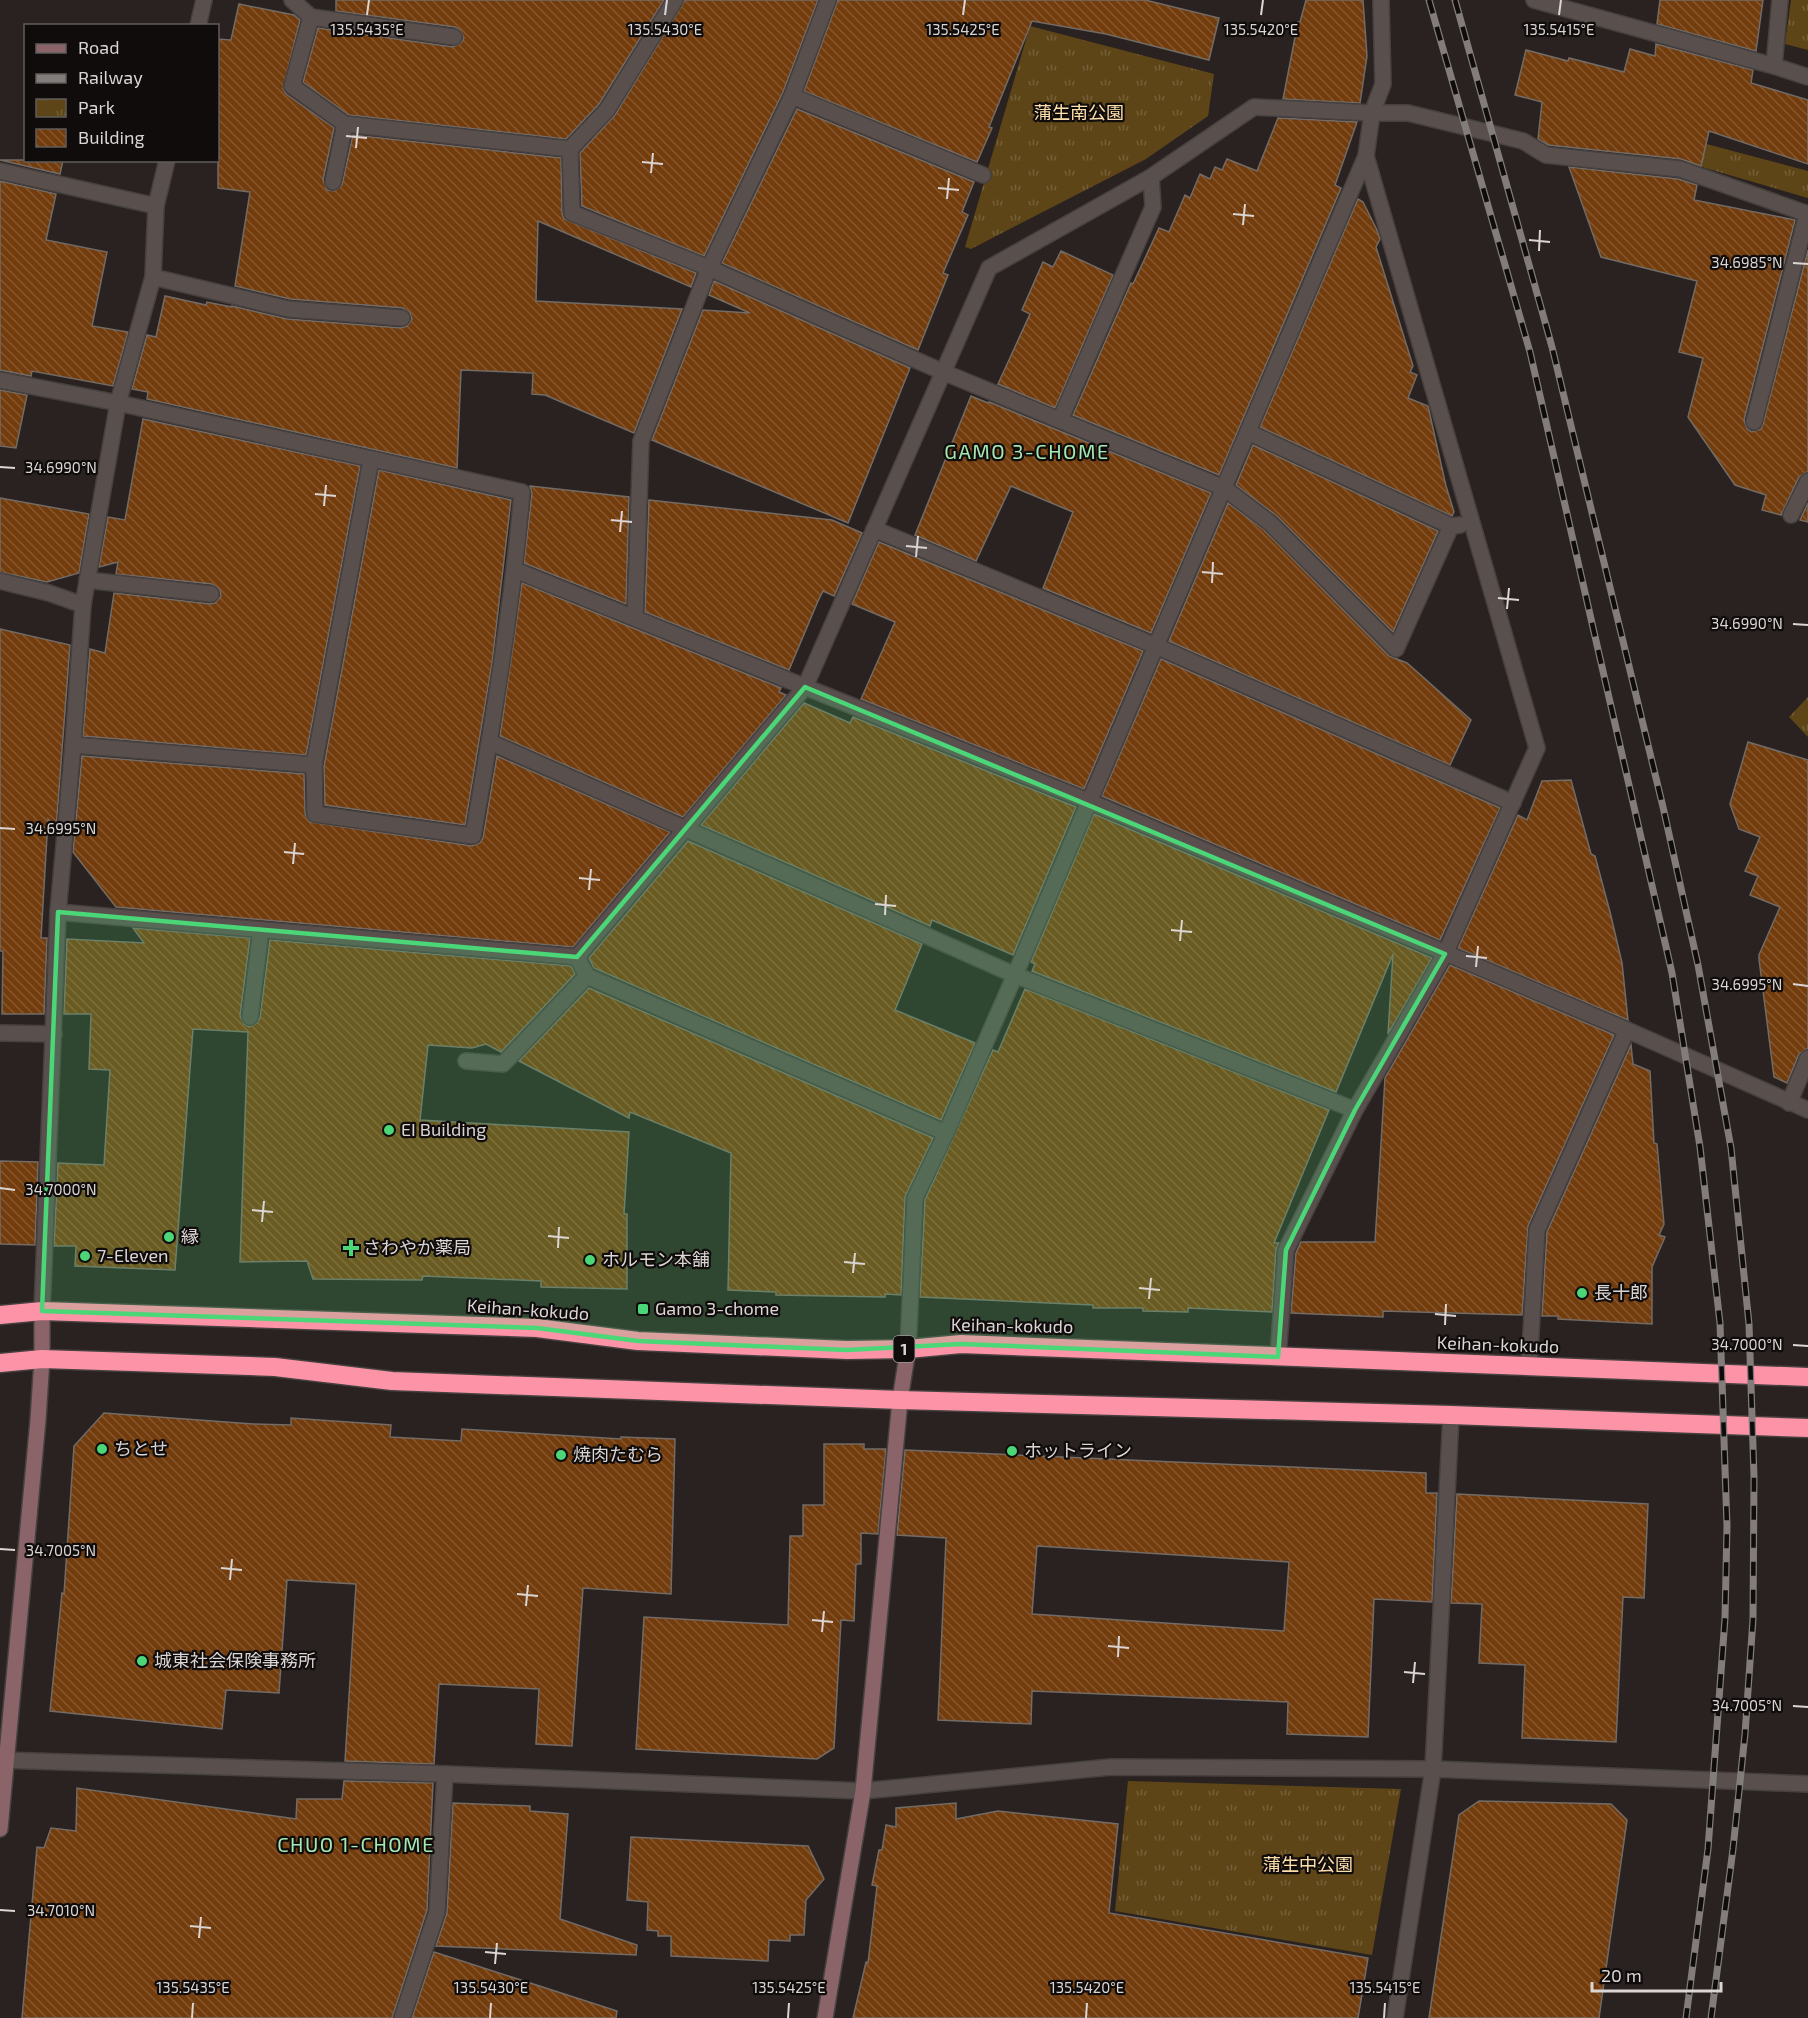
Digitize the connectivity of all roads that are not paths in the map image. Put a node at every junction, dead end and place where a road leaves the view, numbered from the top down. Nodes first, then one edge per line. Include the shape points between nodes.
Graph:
1 (204, 0) edge
2 (291, 0) edge
3 (675, 0) edge
4 (828, 0) edge
5 (1381, 0) edge
6 (1534, 0) edge
7 (1780, 0) edge
8 (311, 17) junction
9 (198, 24) edge
10 (454, 37) dead end
11 (1774, 66) junction
12 (1808, 77) edge
13 (792, 96) junction
14 (1372, 113) junction
15 (345, 124) junction
16 (570, 149) junction
17 (1366, 156) junction
18 (167, 162) edge
19 (0, 171) edge
20 (983, 175) dead end
21 (1151, 177) junction
22 (333, 182) dead end
23 (156, 206) junction
24 (1808, 214) edge
25 (709, 268) junction
26 (153, 277) junction
27 (402, 318) dead end
28 (943, 372) junction
29 (0, 380) edge
30 (118, 403) junction
31 (1060, 420) junction
32 (1754, 422) dead end
33 (1248, 432) junction
34 (371, 460) junction
35 (1808, 481) edge
36 (1224, 488) junction
37 (1791, 515) dead end
38 (1472, 523) junction
39 (1451, 526) junction
40 (874, 529) junction
41 (515, 570) junction
42 (87, 580) junction
43 (0, 581) edge
44 (211, 594) dead end
45 (83, 605) junction
46 (635, 618) junction
47 (1156, 646) junction
48 (805, 687) junction
49 (490, 742) junction
50 (73, 745) junction
51 (314, 765) junction
52 (1088, 801) junction
53 (1513, 803) junction
54 (685, 828) junction
55 (58, 912) junction
56 (261, 930) junction
57 (1445, 954) junction
58 (577, 957) junction
59 (1015, 975) junction
60 (587, 976) junction
61 (250, 1017) dead end
62 (1627, 1030) junction
63 (0, 1033) edge
64 (54, 1034) junction
65 (1808, 1058) edge
66 (466, 1061) dead end
67 (1790, 1103) junction
68 (1355, 1110) junction
69 (1808, 1110) edge
70 (946, 1132) junction
71 (42, 1311) junction
72 (0, 1315) edge
73 (908, 1349) junction
74 (1278, 1357) junction
75 (42, 1359) junction
76 (0, 1363) edge
77 (1529, 1367) junction
78 (1808, 1377) edge
79 (900, 1400) junction
80 (1450, 1415) junction
81 (1808, 1428) edge
82 (4, 1760) edge
83 (1433, 1769) junction
84 (445, 1774) junction
85 (1808, 1784) edge
86 (863, 1791) junction
87 (0, 1829) edge
88 (402, 2018) edge
89 (825, 2018) edge
90 (1395, 2018) edge

1 - 9 street
2 - 8 street
3 - 16 street via 607,110
4 - 13 street
5 - 14 street via 1383,84
6 - 11 street
7 - 11 street
8 - 10 street
8 - 15 street via 292,86
11 - 12 street
13 - 20 street
13 - 25 street
14 - 17 street
14 - 21 street via 1254,107
14 - 24 street via 1408,113 1523,141 1546,155 1680,169
15 - 16 street
15 - 22 street
16 - 25 street via 572,213
17 - 33 street
17 - 38 street
18 - 23 street
19 - 23 street
21 - 28 street via 989,268
21 - 31 street via 1153,207
23 - 26 street
24 - 32 street
25 - 28 street
25 - 46 street via 641,441
26 - 27 street via 288,309
26 - 30 street
28 - 31 street
28 - 40 street
29 - 30 street
30 - 34 street
30 - 42 street
31 - 36 street
33 - 36 street
33 - 39 street
34 - 41 street via 522,492
34 - 51 street
35 - 37 street
36 - 39 street via 1270,523 1396,650
36 - 47 street
38 - 39 street
38 - 53 street via 1537,748
40 - 47 street
40 - 48 street
41 - 46 street
41 - 49 street
42 - 44 street
42 - 45 street
43 - 45 street
45 - 50 street
46 - 48 street
47 - 52 street
47 - 53 street
48 - 52 street
48 - 54 street
49 - 51 street via 472,836 315,814
49 - 54 street
50 - 51 street
50 - 55 street
52 - 57 street
52 - 59 street
53 - 57 street
54 - 58 street
54 - 59 street
55 - 56 street
55 - 64 street
56 - 58 street
56 - 61 street
57 - 62 street
57 - 68 street
58 - 60 street
59 - 68 street
59 - 70 street
60 - 66 street via 503,1064
60 - 70 street
62 - 67 street
62 - 77 street via 1537,1230
63 - 64 street
64 - 71 street
65 - 67 street
67 - 69 street
68 - 74 street via 1286,1250
70 - 73 street via 915,1198
71 - 72 highway, Keihan-kokudo / 1
71 - 73 highway, Keihan-kokudo / 1 via 537,1328 638,1341
71 - 75 street
73 - 74 highway, Keihan-kokudo / 1 via 961,1344
73 - 79 street
74 - 77 highway, Keihan-kokudo / 1
75 - 76 highway
75 - 79 highway via 275,1367 392,1381
75 - 82 street
77 - 78 highway, Keihan-kokudo / 1
79 - 80 highway
79 - 86 street
80 - 81 highway
80 - 83 street
82 - 84 street
82 - 87 street
83 - 85 street
83 - 86 street via 1111,1767
83 - 90 street
84 - 86 street
84 - 88 street via 437,1912
86 - 89 street

